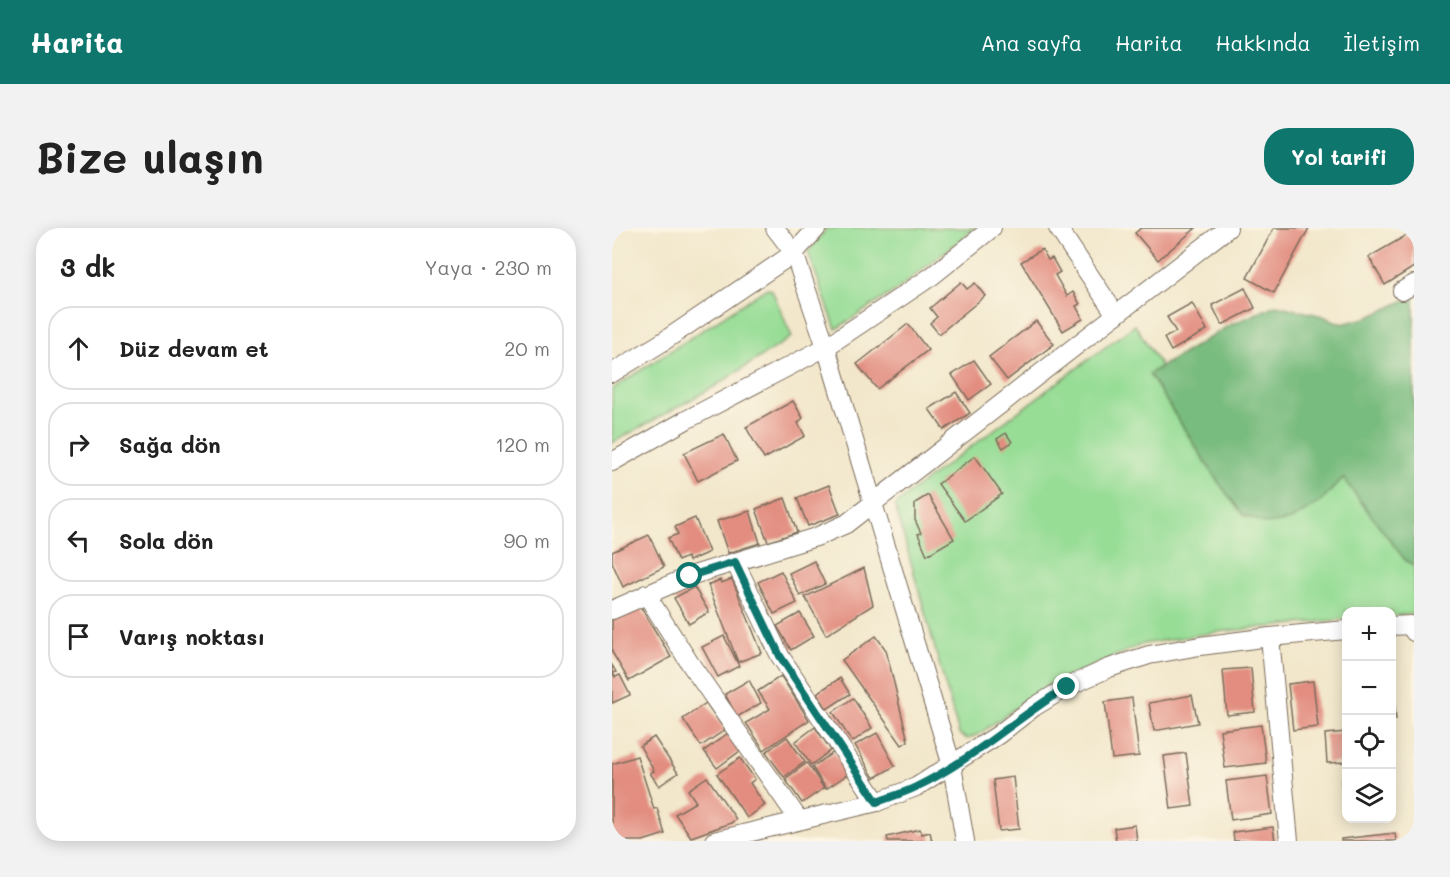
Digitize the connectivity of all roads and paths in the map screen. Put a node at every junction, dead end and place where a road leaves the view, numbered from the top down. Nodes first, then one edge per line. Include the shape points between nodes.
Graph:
1 (775, 228) edge
2 (817, 228) edge
3 (993, 228) edge
4 (1058, 228) edge
5 (1228, 228) edge
6 (794, 253) junction
7 (1116, 315) junction
8 (826, 347) junction
9 (612, 373) edge
10 (612, 462) edge
11 (874, 502) junction
12 (735, 562) junction
13 (646, 594) junction
14 (612, 610) edge
15 (1342, 630) edge
16 (1270, 637) junction
17 (952, 766) junction
18 (877, 802) junction
19 (799, 820) junction
20 (774, 834) edge
21 (714, 841) edge
22 (965, 841) edge
23 (1289, 841) edge

1 - 6 street
2 - 6 street
3 - 8 street via 932,276
4 - 7 street
5 - 7 street
6 - 8 street
6 - 9 street
7 - 11 street
8 - 10 street
8 - 11 street
11 - 12 street via 836,529
11 - 17 street
12 - 13 street
12 - 18 street via 780,656
13 - 14 street
13 - 19 street
15 - 16 street
16 - 17 street via 1149,655 1110,668 1034,707
16 - 23 street
17 - 18 street via 916,787
17 - 22 street
18 - 19 street
19 - 20 street
20 - 21 street

